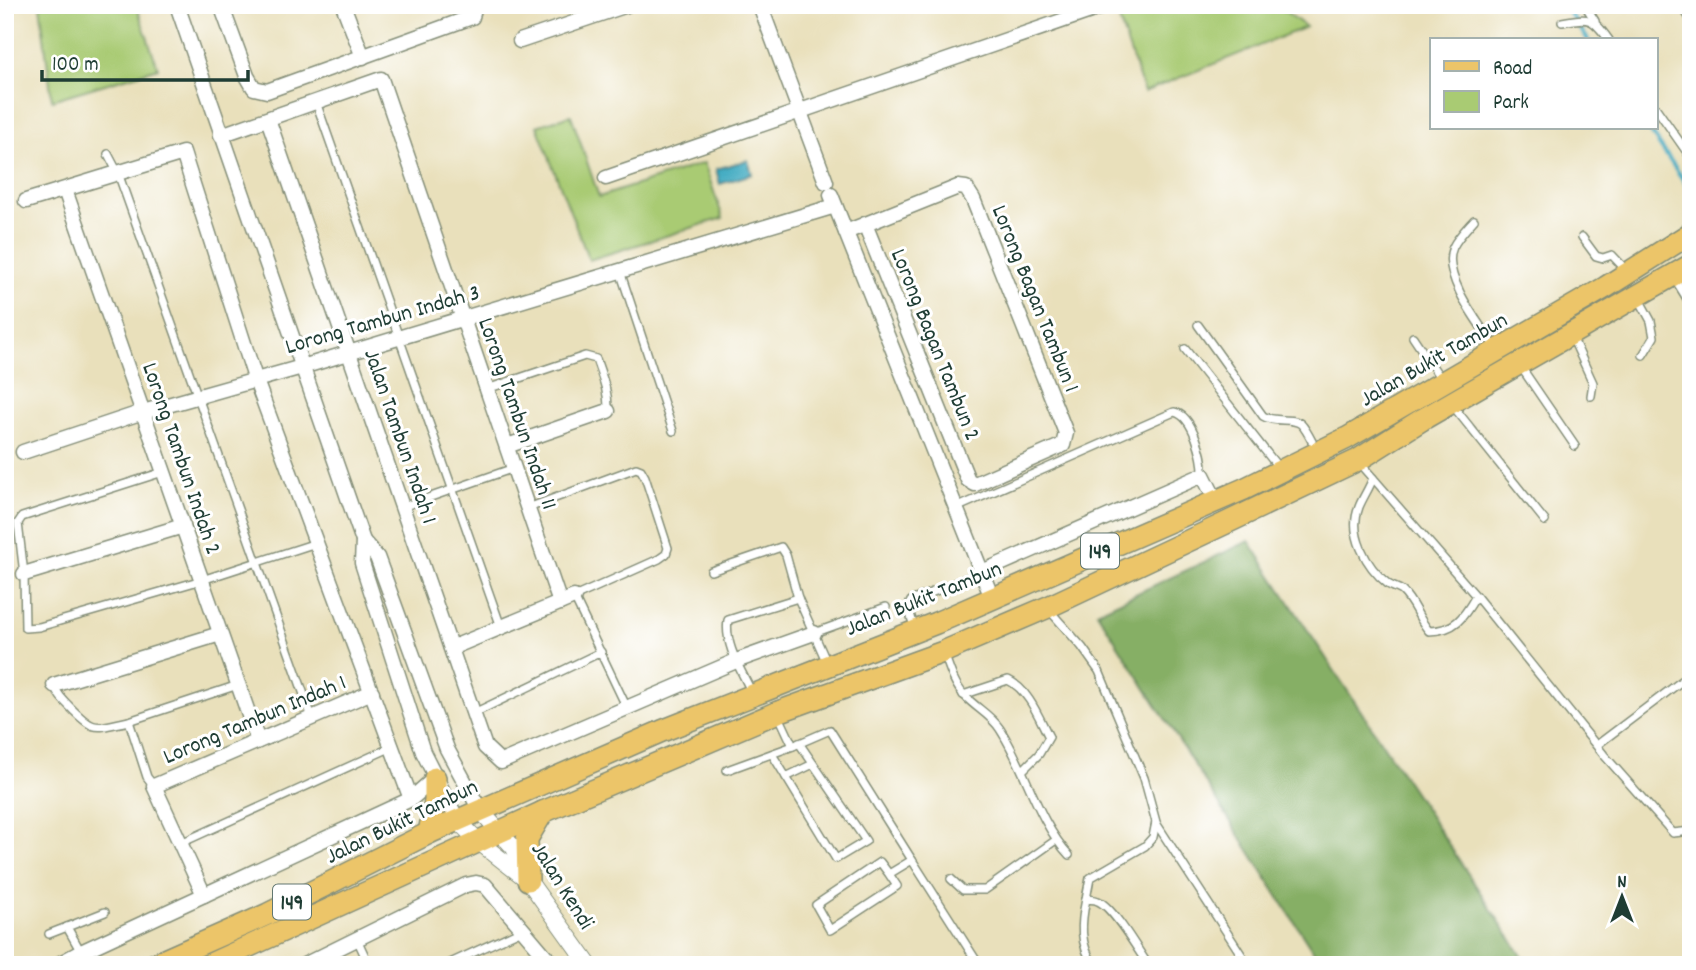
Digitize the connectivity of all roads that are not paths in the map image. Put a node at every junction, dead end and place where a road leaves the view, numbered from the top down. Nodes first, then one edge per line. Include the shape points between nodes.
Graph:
1 (177, 5) edge
2 (221, 5) edge
3 (343, 5) edge
4 (475, 5) edge
5 (627, 5) edge
6 (760, 5) edge
7 (1108, 5) edge
8 (1585, 5) edge
9 (1681, 5) edge
10 (1691, 20) edge
11 (1595, 21) junction
12 (1562, 22) dead end
13 (1608, 38) edge
14 (520, 41) dead end
15 (363, 57) junction
16 (316, 102) junction
17 (1658, 111) edge
18 (800, 113) junction
19 (268, 119) junction
20 (221, 135) junction
21 (108, 154) dead end
22 (1691, 158) edge
23 (118, 173) junction
24 (606, 178) dead end
25 (65, 190) junction
26 (831, 195) junction
27 (26, 201) dead end
28 (1474, 220) dead end
29 (865, 224) junction
30 (846, 232) junction
31 (1691, 233) edge
32 (1582, 237) dead end
33 (1681, 270) edge
34 (620, 271) junction
35 (1628, 273) junction
36 (1637, 295) junction
37 (1691, 305) edge
38 (463, 318) junction
39 (1198, 325) dead end
40 (1570, 333) junction
41 (1413, 337) dead end
42 (399, 338) junction
43 (1185, 349) dead end
44 (1498, 351) junction
45 (349, 353) junction
46 (1643, 355) dead end
47 (1518, 364) junction
48 (302, 367) junction
49 (255, 379) junction
50 (487, 389) junction
51 (1447, 393) junction
52 (198, 396) junction
53 (1591, 396) dead end
54 (608, 411) joint
55 (143, 412) junction
56 (673, 431) dead end
57 (507, 446) junction
58 (1575, 446) dead end
59 (23, 452) dead end
60 (1319, 453) junction
61 (1358, 460) junction
62 (514, 468) junction
63 (163, 471) junction
64 (1281, 471) junction
65 (1203, 475) junction
66 (1373, 478) junction
67 (968, 480) joint
68 (453, 490) junction
69 (1216, 501) junction
70 (402, 508) junction
71 (528, 508) junction
72 (957, 508) junction
73 (1545, 521) dead end
74 (183, 526) junction
75 (363, 541) junction
76 (317, 543) junction
77 (257, 563) junction
78 (710, 571) dead end
79 (982, 572) junction
80 (24, 574) junction
81 (202, 580) junction
82 (1476, 596) junction
83 (798, 598) junction
84 (992, 598) junction
85 (567, 600) junction
86 (886, 607) dead end
87 (1048, 607) junction
88 (501, 627) junction
89 (915, 631) junction
90 (814, 632) junction
91 (220, 634) junction
92 (451, 648) junction
93 (601, 652) junction
94 (943, 652) junction
95 (736, 661) junction
96 (828, 664) junction
97 (1691, 674) edge
98 (54, 685) joint
99 (238, 685) junction
100 (372, 692) junction
101 (753, 695) junction
102 (963, 695) junction
103 (627, 708) junction
104 (778, 712) junction
105 (473, 713) junction
106 (312, 718) junction
107 (129, 721) junction
108 (258, 741) junction
109 (796, 744) junction
110 (1597, 746) junction
111 (392, 747) junction
112 (772, 754) junction
113 (501, 762) joint
114 (813, 764) junction
115 (727, 770) dead end
116 (1023, 770) junction
117 (786, 777) junction
118 (435, 778) junction
119 (154, 786) junction
120 (411, 799) junction
121 (480, 810) junction
122 (542, 812) junction
123 (458, 821) junction
124 (1156, 822) junction
125 (1691, 831) edge
126 (429, 833) junction
127 (499, 833) junction
128 (1056, 840) junction
129 (479, 842) junction
130 (180, 844) junction
131 (1069, 855) dead end
132 (912, 860) junction
133 (890, 874) junction
134 (951, 879) dead end
135 (528, 880) junction
136 (204, 895) junction
137 (1086, 899) junction
138 (105, 912) dead end
139 (67, 927) junction
140 (524, 928) junction
141 (49, 934) dead end
142 (357, 939) junction
143 (80, 952) junction
144 (583, 963) edge
145 (57, 965) edge
146 (153, 965) edge
147 (208, 965) edge
148 (304, 965) edge
149 (369, 965) edge
150 (446, 965) edge
151 (553, 965) edge
152 (979, 965) edge
153 (1094, 965) edge
154 (1148, 965) edge
155 (1248, 965) edge

1 - 20 street
2 - 15 street via 254,88 267,91
3 - 15 street
4 - 15 street via 472,17
5 - 14 street
6 - 18 street
7 - 18 street
8 - 11 lane
9 - 10 lane
11 - 12 lane
11 - 13 lane
16 - 19 street
16 - 38 street, Lorong Tambun Indah 11 via 381,79
16 - 42 lane
17 - 22 lane
18 - 24 street
18 - 26 street
19 - 20 street
19 - 45 street, Jalan Tambun Indah 1
20 - 48 street
21 - 23 lane
23 - 25 street
23 - 49 street via 183,153
23 - 52 lane
25 - 27 street
25 - 55 street, Lorong Tambun Indah 2
26 - 30 street
26 - 34 street, Lorong Tambun Indah 3
28 - 44 lane via 1451,249 1450,264 1466,304
29 - 30 street
29 - 67 street, Lorong Bagan Tambun 2
29 - 67 street, Lorong Bagan Tambun 1 via 958,187 966,188 974,199 1066,433 1063,445 975,484
30 - 72 street
31 - 35 main road, Jalan Bukit Tambun / 149
32 - 35 lane via 1596,256 1612,255
33 - 36 main road, Jalan Bukit Tambun / 149
33 - 37 lane
34 - 38 street, Lorong Tambun Indah 3
34 - 56 lane
35 - 44 main road, Jalan Bukit Tambun / 149
36 - 40 main road, Jalan Bukit Tambun / 149
36 - 46 lane via 1654,337
38 - 42 street, Lorong Tambun Indah 3
38 - 50 street, Lorong Tambun Indah 11
39 - 60 lane via 1263,416 1301,424
40 - 47 main road, Jalan Bukit Tambun / 149
40 - 53 lane via 1593,383
41 - 51 lane
42 - 45 street, Lorong Tambun Indah 3
42 - 68 lane
43 - 64 lane
44 - 51 main road, Jalan Bukit Tambun / 149
45 - 48 street, Lorong Tambun Indah 3
45 - 70 street, Jalan Tambun Indah 1
47 - 51 main road, Jalan Bukit Tambun / 149
47 - 58 lane
48 - 49 street, Lorong Tambun Indah 3
48 - 75 street
49 - 52 street, Lorong Tambun Indah 3
49 - 76 street
50 - 54 lane via 590,356 596,359 603,379
50 - 57 street, Lorong Tambun Indah 11
51 - 60 main road, Jalan Bukit Tambun / 149
51 - 61 main road, Jalan Bukit Tambun / 149
51 - 73 lane via 1478,440
52 - 55 street, Lorong Tambun Indah 3
52 - 77 lane
54 - 57 street
55 - 59 street, Lorong Tambun Indah 3
55 - 63 street, Lorong Tambun Indah 2
57 - 62 street, Lorong Tambun Indah 11
60 - 64 main road, Jalan Bukit Tambun / 149
61 - 66 lane
61 - 87 main road, Jalan Bukit Tambun / 149
62 - 68 lane
62 - 71 street, Lorong Tambun Indah 11
63 - 74 street, Lorong Tambun Indah 2
63 - 80 lane via 22,517 18,523
64 - 69 main road, Jalan Bukit Tambun / 149
65 - 69 street
65 - 72 lane via 1204,461 1187,419 1174,412
65 - 79 street
66 - 82 lane
66 - 82 lane via 1358,508 1356,532 1362,553 1388,585 1400,589 1411,601 1420,622 1429,631 1445,631 1465,615
68 - 70 lane
68 - 88 lane
69 - 84 main road, Jalan Bukit Tambun / 149
70 - 92 street, Jalan Tambun Indah 1
71 - 85 street, Lorong Tambun Indah 11
71 - 85 lane via 636,468 645,477 668,548 666,554
72 - 79 street
74 - 80 street
74 - 81 street, Lorong Tambun Indah 2
75 - 118 street via 362,563
75 - 121 street via 377,557 447,749
76 - 77 lane
76 - 100 street
77 - 81 lane
77 - 106 lane
78 - 83 lane via 781,547
79 - 84 street
79 - 89 lane via 908,603
80 - 81 lane via 23,623 30,629
81 - 91 street, Lorong Tambun Indah 2
82 - 110 lane
83 - 90 lane
83 - 95 lane via 728,620 726,629
84 - 89 main road, Jalan Bukit Tambun / 149
85 - 88 street
85 - 93 lane
86 - 90 lane, Jalan Bukit Tambun
87 - 94 main road, Jalan Bukit Tambun / 149
87 - 124 lane via 1099,671 1144,778
88 - 92 street
89 - 96 main road, Jalan Bukit Tambun / 149
90 - 95 street, Jalan Bukit Tambun
90 - 96 lane
91 - 98 street
91 - 99 street, Lorong Tambun Indah 2
92 - 105 street, Jalan Tambun Indah 1
93 - 103 lane
93 - 105 lane
94 - 102 lane
94 - 104 main road, Jalan Bukit Tambun / 149
95 - 101 lane
95 - 103 street, Jalan Bukit Tambun
96 - 101 main road, Jalan Bukit Tambun / 149
97 - 110 lane
98 - 107 lane via 88,726
99 - 107 lane
99 - 108 street, Lorong Tambun Indah 2
100 - 106 street, Lorong Tambun Indah 1
100 - 111 street
101 - 121 main road, Jalan Bukit Tambun / 149
102 - 116 lane via 993,719
102 - 116 lane via 1008,680 1021,689 1049,737
103 - 113 street, Jalan Bukit Tambun
104 - 109 lane
104 - 122 main road, Jalan Bukit Tambun / 149
105 - 113 street, Jalan Tambun Indah 1 via 485,747
106 - 108 street, Lorong Tambun Indah 1
107 - 119 lane
108 - 119 street, Lorong Tambun Indah 1
109 - 112 lane
109 - 114 lane
109 - 132 lane via 830,730
110 - 125 lane via 1673,833
111 - 120 street
111 - 130 lane
112 - 115 lane
112 - 117 lane
114 - 117 lane
114 - 117 lane via 866,841 836,859
116 - 128 lane
118 - 120 street, Jalan Bukit Tambun
118 - 123 street
118 - 126 main road
119 - 130 street
120 - 136 street, Jalan Bukit Tambun
121 - 123 main road, Jalan Bukit Tambun / 149
121 - 127 street
122 - 127 main road, Jalan Bukit Tambun / 149
122 - 135 main road via 527,839
123 - 126 main road, Jalan Bukit Tambun / 149
123 - 129 street
124 - 137 lane via 1153,837 1144,846 1090,878
124 - 155 lane
126 - 146 main road, Jalan Bukit Tambun / 149 via 268,914
127 - 129 main road, Jalan Bukit Tambun / 149
127 - 135 street, Jalan Kendi via 514,848
128 - 131 lane
128 - 134 lane via 985,890 963,890
129 - 135 street
129 - 147 main road, Jalan Bukit Tambun / 149
130 - 136 street
132 - 133 lane
132 - 152 lane
133 - 133 lane via 880,862 816,905 830,930 897,886
135 - 144 street, Jalan Kendi
136 - 143 street, Jalan Bukit Tambun
137 - 153 lane via 1082,935
137 - 154 lane via 1098,901 1108,910
138 - 139 lane
139 - 141 lane
139 - 143 lane
140 - 142 street via 485,885 476,883
140 - 150 lane
140 - 151 street
142 - 148 street
142 - 149 lane
143 - 145 street, Jalan Bukit Tambun

